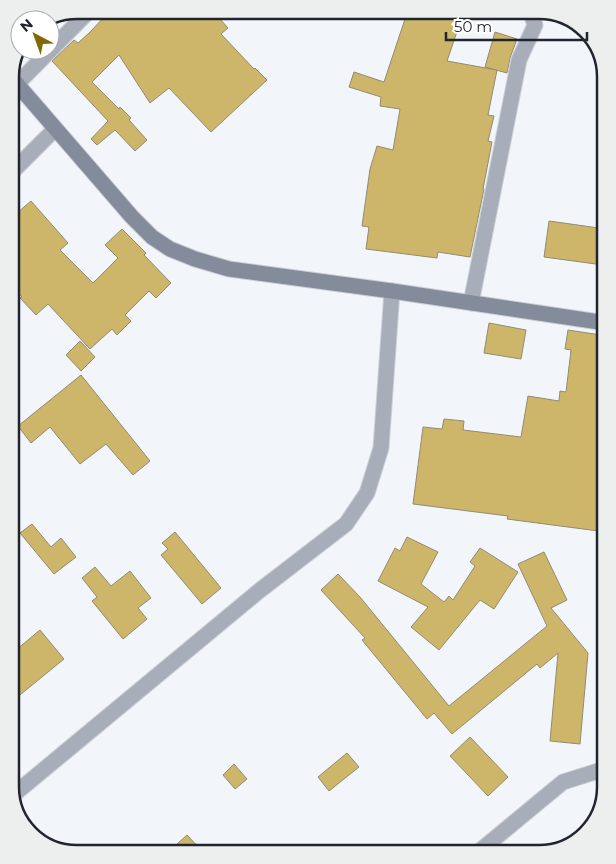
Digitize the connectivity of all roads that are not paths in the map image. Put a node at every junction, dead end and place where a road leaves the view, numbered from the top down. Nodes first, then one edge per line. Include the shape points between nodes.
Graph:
1 (80, 19) edge
2 (533, 19) edge
3 (19, 75) edge
4 (19, 86) edge
5 (55, 129) junction
6 (19, 165) edge
7 (392, 291) junction
8 (472, 303) junction
9 (597, 322) edge
10 (597, 771) edge
11 (19, 790) edge
12 (487, 845) edge

1 - 3 street
2 - 8 street via 534,24 519,60
4 - 5 street
5 - 6 street
5 - 7 street via 132,218 170,249 229,269
7 - 8 street
7 - 11 street via 381,448 367,493 346,524 259,591
8 - 9 street
10 - 12 street via 563,782

